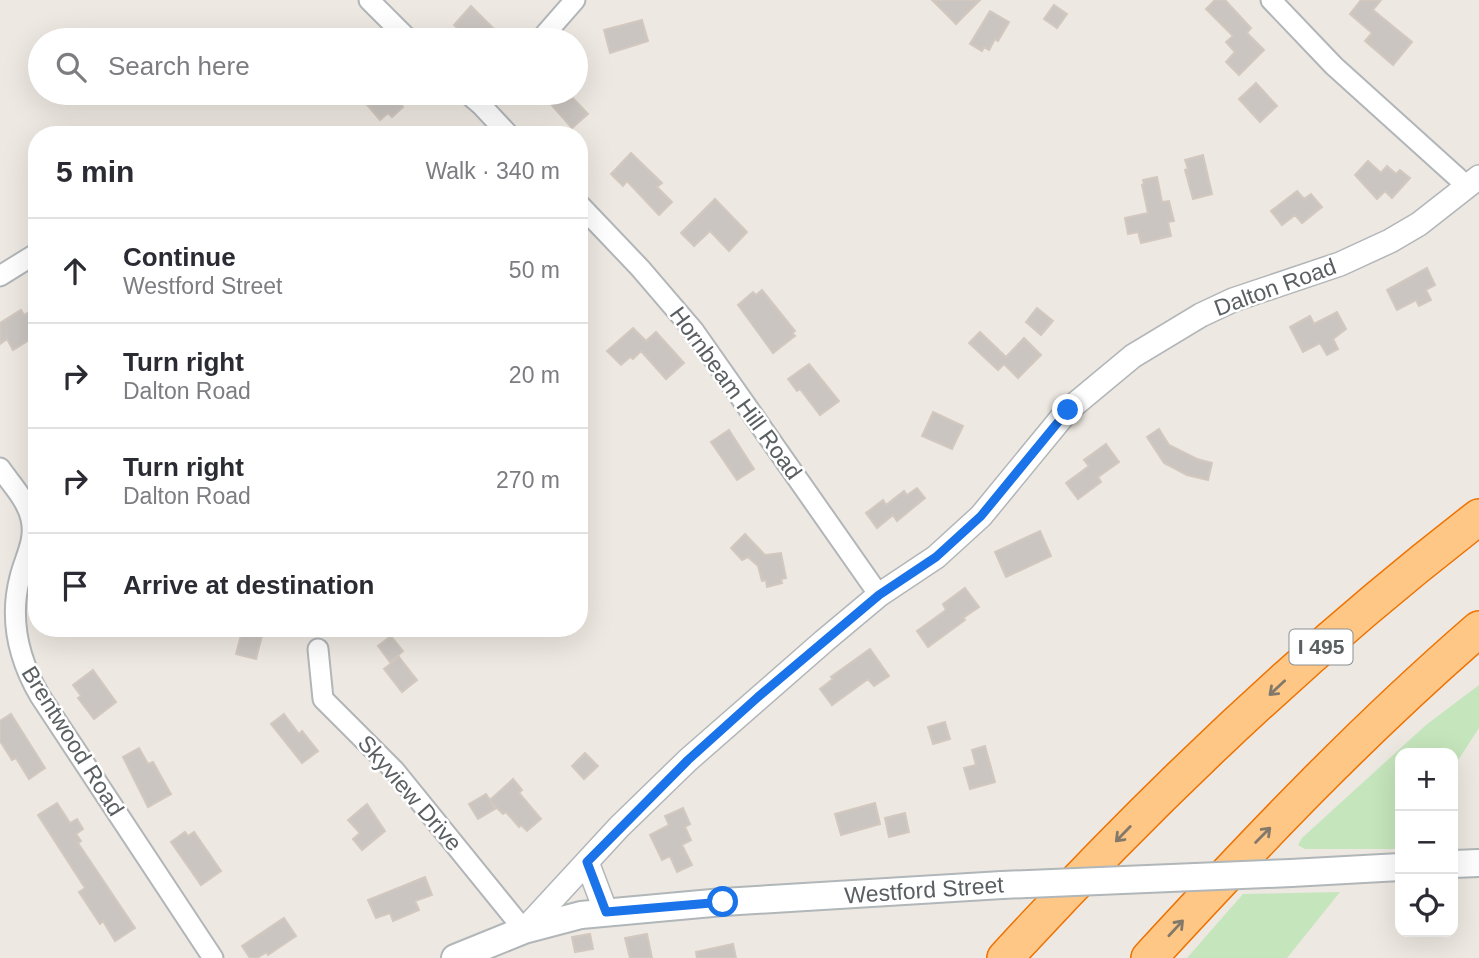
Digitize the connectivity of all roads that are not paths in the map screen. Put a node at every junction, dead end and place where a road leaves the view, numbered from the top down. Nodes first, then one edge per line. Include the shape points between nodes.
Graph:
1 (369, 0) edge
2 (575, 0) edge
3 (1271, 0) edge
4 (397, 28) edge
5 (550, 28) edge
6 (486, 105) edge
7 (502, 126) edge
8 (1474, 182) edge
9 (588, 213) edge
10 (28, 259) edge
11 (0, 276) edge
12 (0, 468) edge
13 (1479, 497) edge
14 (28, 509) edge
15 (1479, 517) edge
16 (28, 553) edge
17 (879, 595) junction
18 (1479, 629) edge
19 (1326, 642) junction
20 (318, 649) dead end
21 (1479, 650) edge
22 (1359, 739) junction
23 (587, 862) junction
24 (1479, 863) edge
25 (1458, 864) edge
26 (1395, 867) edge
27 (606, 912) junction
28 (524, 930) junction
29 (213, 958) edge
30 (455, 958) edge
31 (1005, 958) edge
32 (1149, 958) edge

1 - 4 street
2 - 5 street
3 - 8 street via 1334,66
6 - 7 street
8 - 17 street, Dalton Road via 1390,241 1340,264 1233,300 1133,356 1068,410 981,516 936,557
9 - 17 street, Hornbeam Hill Road via 694,331
10 - 11 street
12 - 14 street, Brentwood Road
13 - 19 highway
15 - 19 highway, I 495
16 - 29 street, Brentwood Road via 15,606 27,671
17 - 23 street, Dalton Road via 688,760
18 - 22 highway
19 -> 31 highway, I 495 via 1171,785
20 - 28 street, Skyview Drive via 323,699 395,771
21 - 22 highway
32 -> 22 highway via 1240,858
23 - 27 street
23 - 28 street, Dalton Road
24 - 25 main road
26 - 27 main road, Westford Street, bridge via 1002,885
27 - 28 main road, Westford Street
28 - 30 main road, Westford Street

